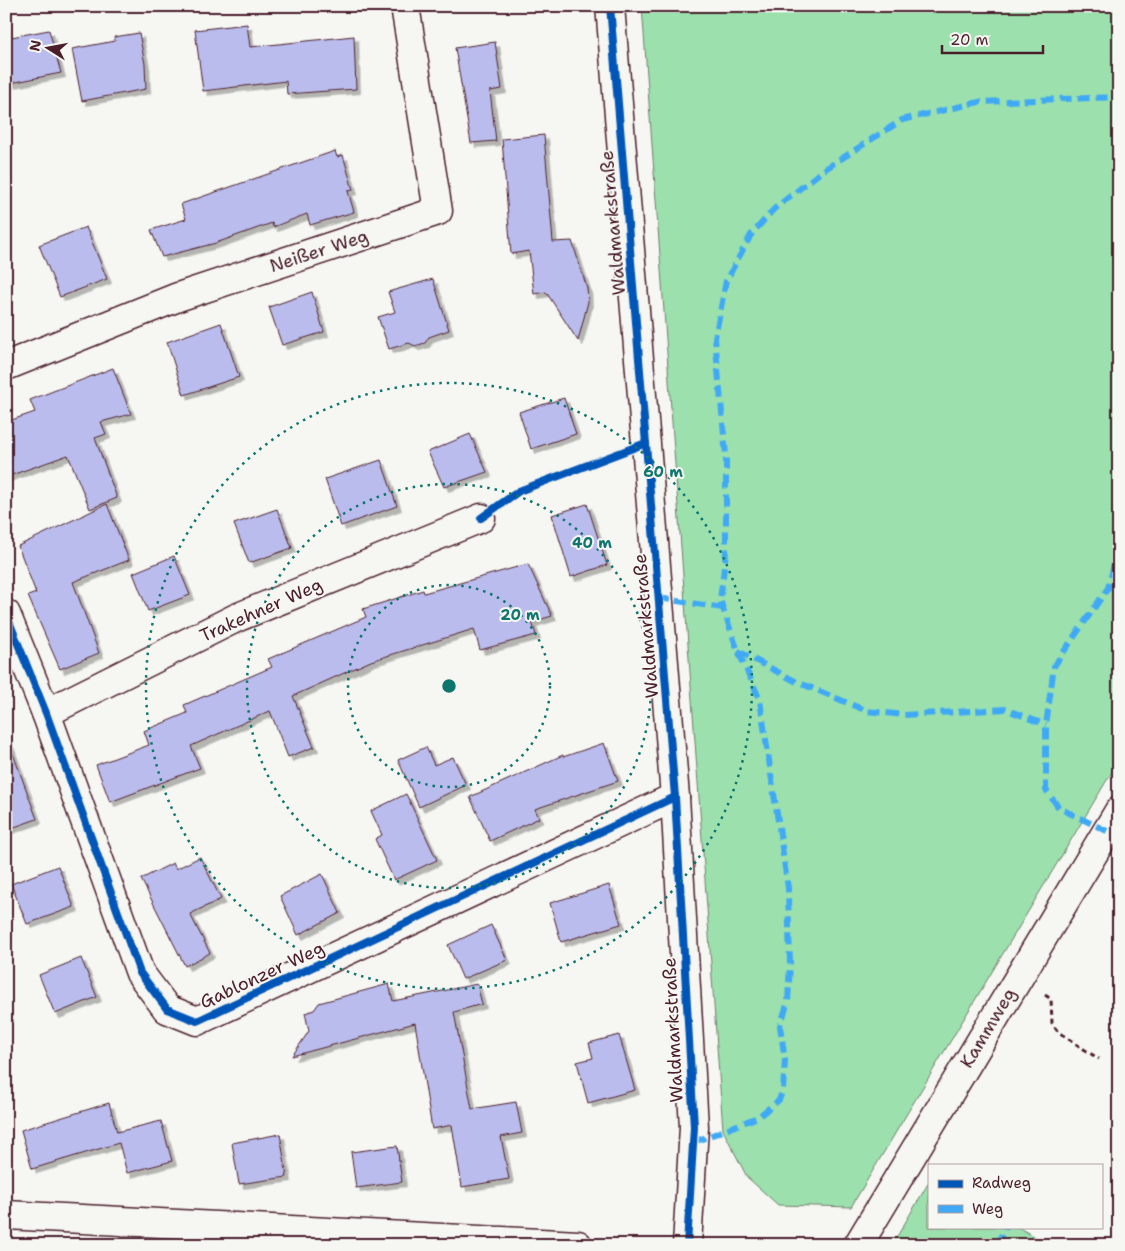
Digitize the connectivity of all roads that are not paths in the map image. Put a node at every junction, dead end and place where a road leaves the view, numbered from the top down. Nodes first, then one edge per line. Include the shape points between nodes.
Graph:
1 (405, 6) edge
2 (610, 6) edge
3 (6, 366) edge
4 (481, 518) dead end
5 (6, 614) edge
6 (46, 713) junction
7 (674, 797) junction
8 (1119, 811) edge
9 (6, 1215) edge
10 (578, 1245) edge
11 (687, 1245) edge
12 (858, 1245) edge

1 - 3 street, Neißer Weg via 438,212 178,297
2 - 7 street, Waldmarkstraße
4 - 6 street, Trakehner Weg via 236,618
5 - 6 street, Gablonzer Weg
6 - 7 street, Gablonzer Weg via 140,973 167,1009 197,1021
7 - 11 street, Waldmarkstraße via 694,1127
8 - 12 street, Kammweg
9 - 10 street

